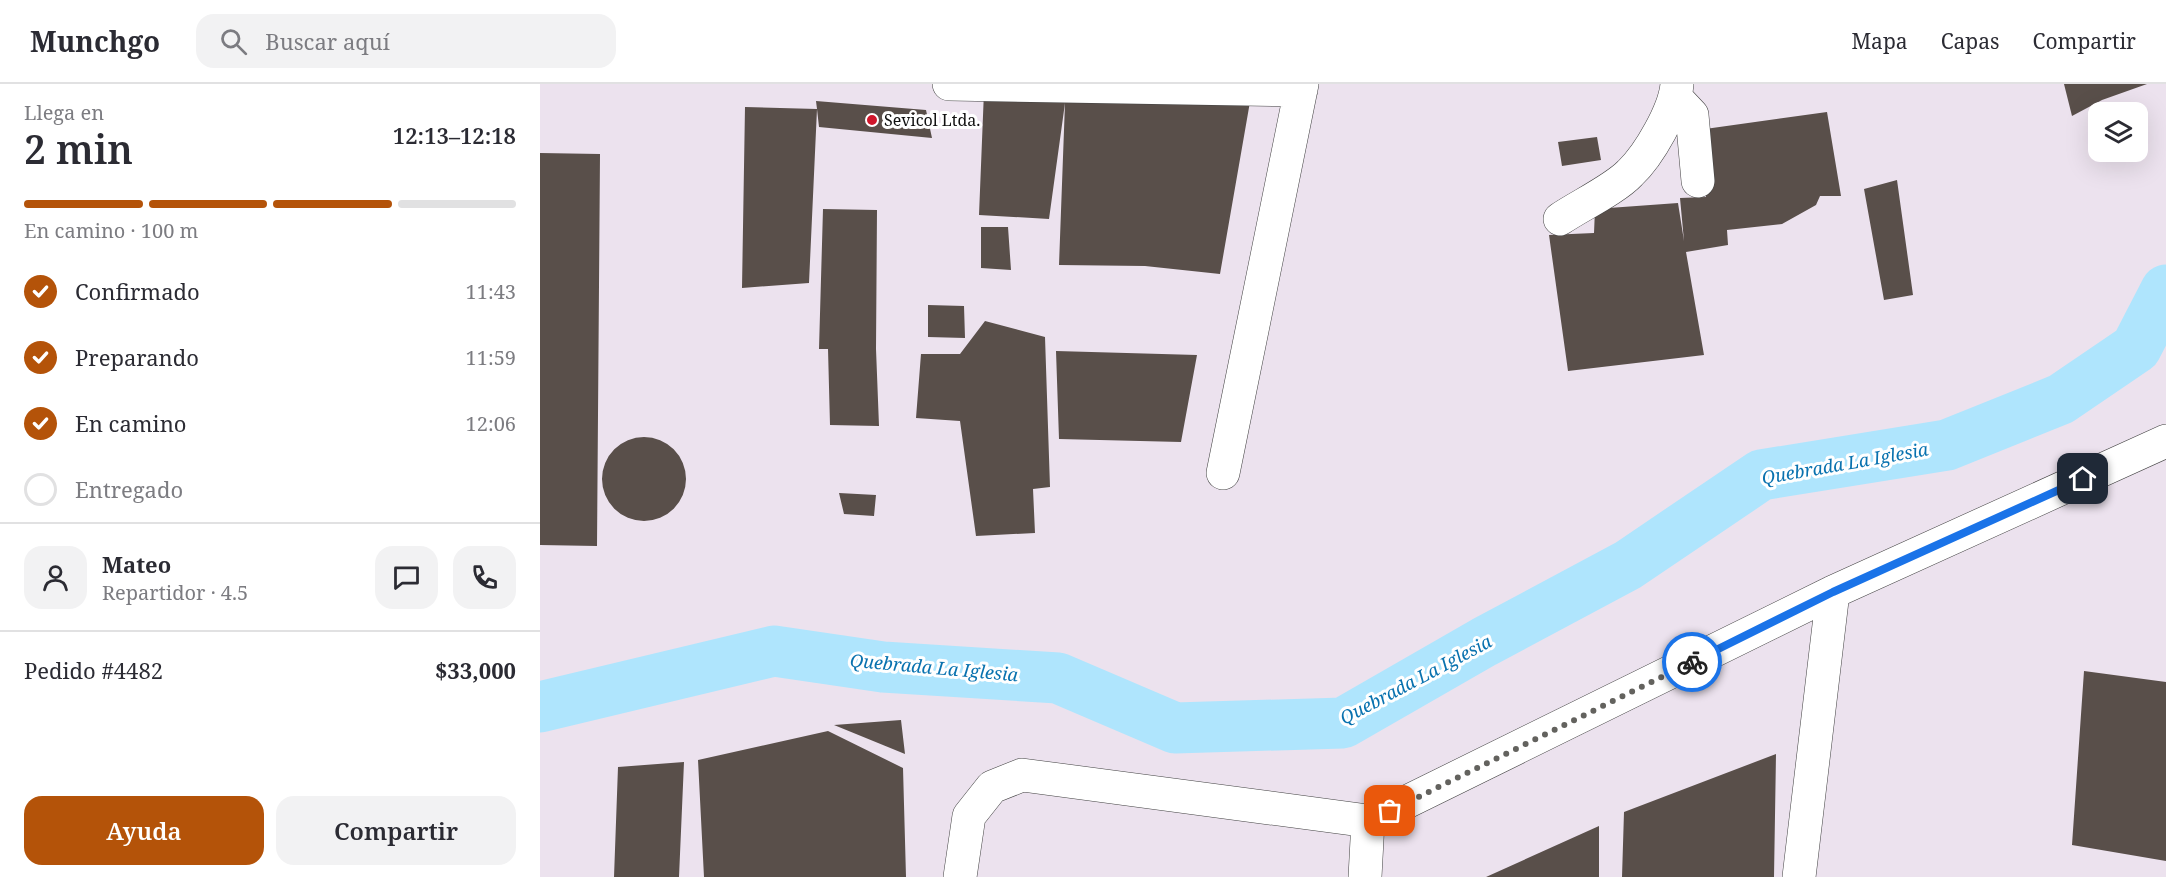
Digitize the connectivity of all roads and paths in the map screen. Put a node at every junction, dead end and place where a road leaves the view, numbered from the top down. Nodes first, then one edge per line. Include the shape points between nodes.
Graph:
1 (949, 84) edge
2 (1302, 87) edge
3 (1677, 91) edge
4 (1698, 181) dead end
5 (1560, 219) dead end
6 (2166, 441) edge
7 (1223, 473) dead end
8 (1833, 592) junction
9 (1368, 821) junction
10 (960, 877) edge
11 (1365, 877) edge
12 (1799, 877) edge

1 - 2 lane
2 - 7 lane
3 - 4 lane via 1692,115
3 - 5 lane via 1653,142 1630,174
6 - 8 lane
8 - 9 lane
8 - 12 lane
9 - 10 lane via 1022,775 992,787 969,816
9 - 11 lane

